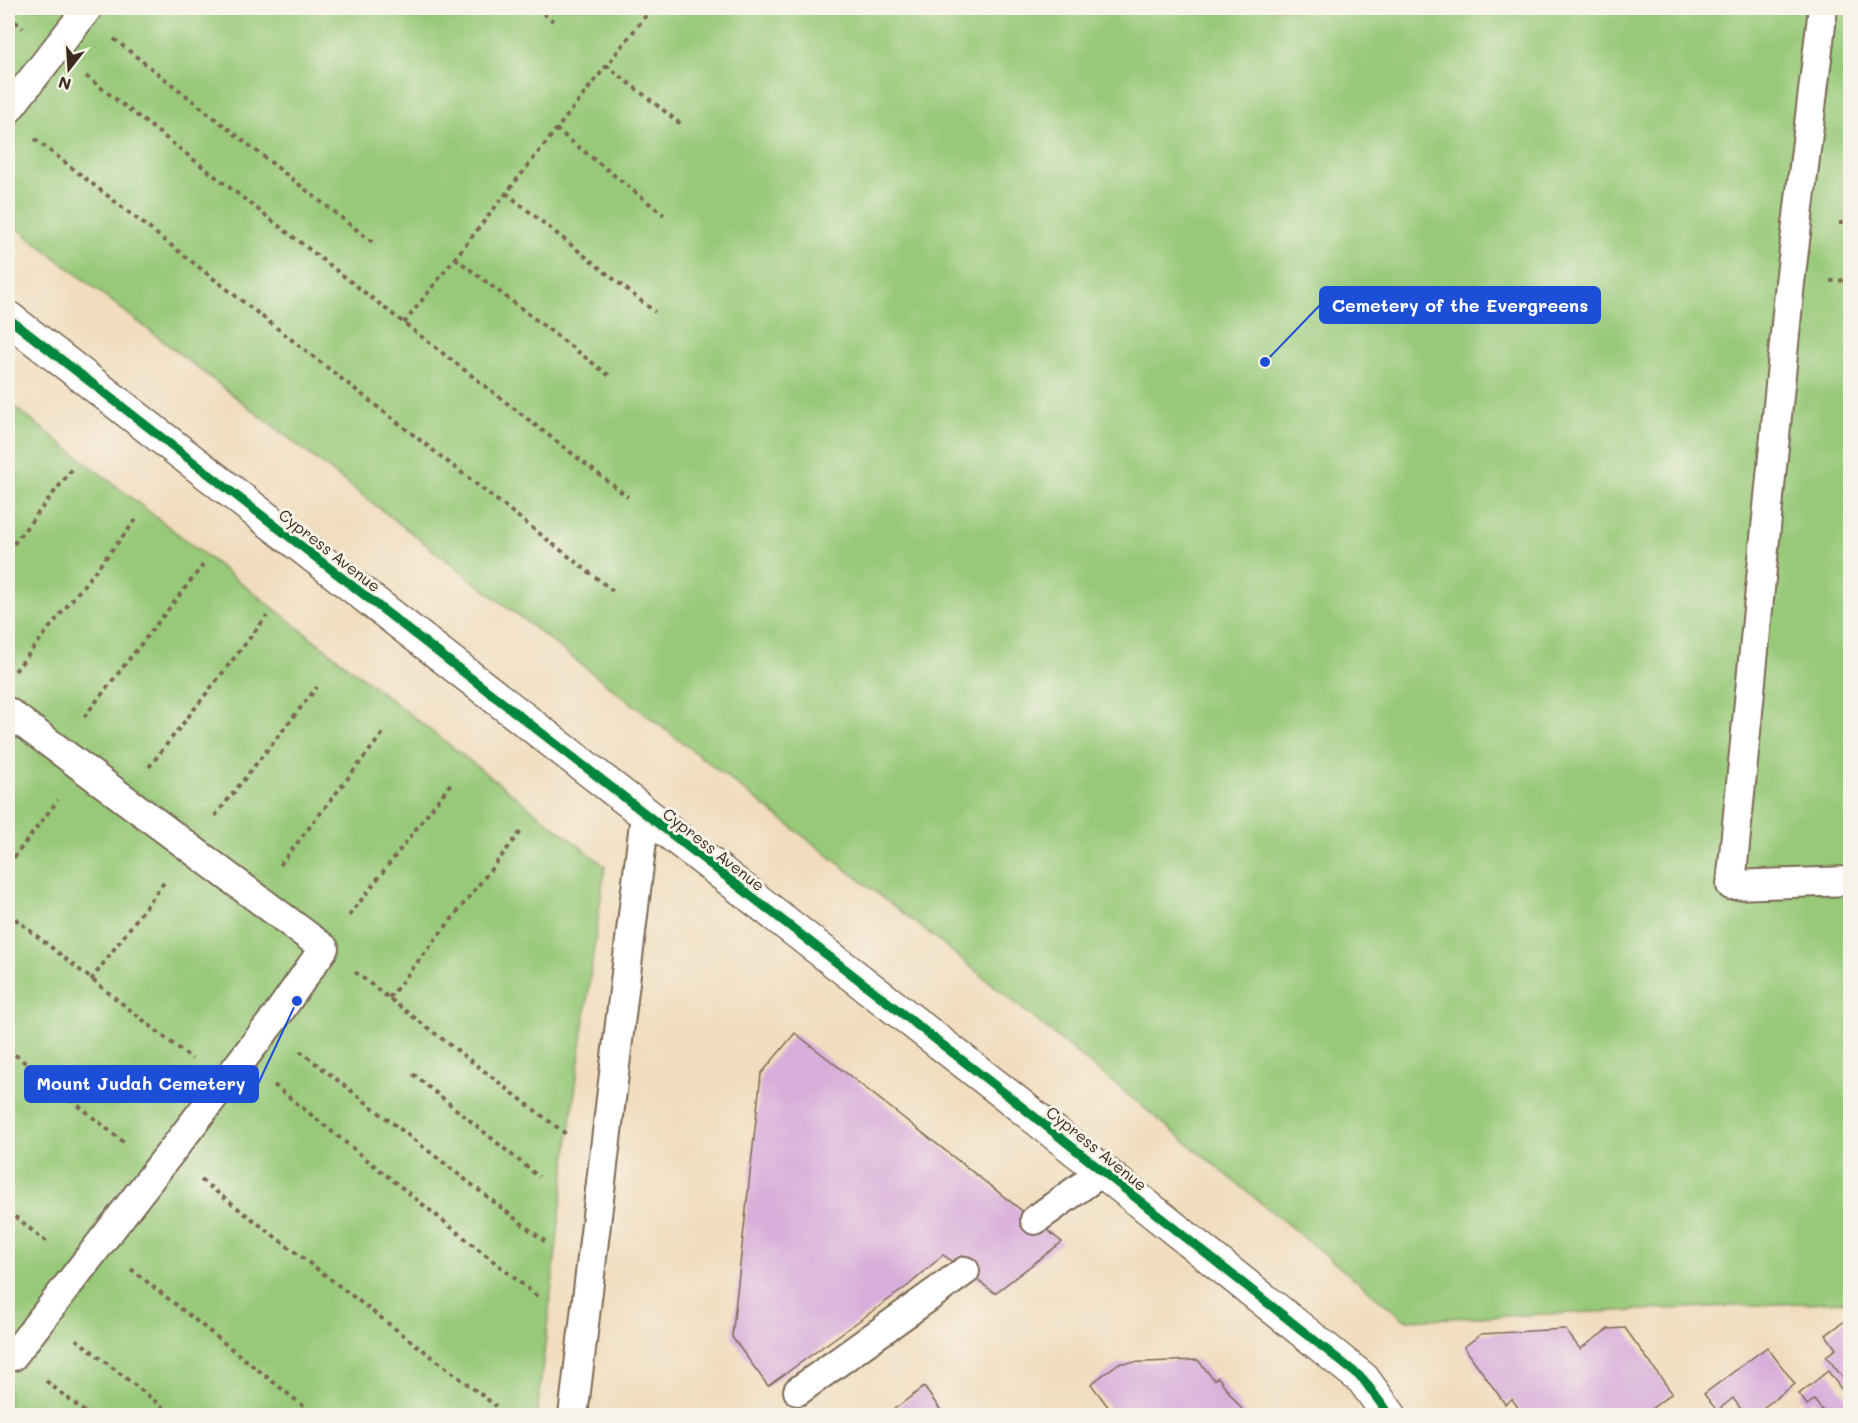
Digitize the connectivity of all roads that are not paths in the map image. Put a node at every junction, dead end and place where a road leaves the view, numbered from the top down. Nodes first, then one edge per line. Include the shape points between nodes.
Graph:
1 (88, 8) edge
2 (1823, 8) edge
3 (8, 110) edge
4 (8, 318) edge
5 (8, 712) edge
6 (645, 814) junction
7 (1851, 880) edge
8 (1103, 1171) junction
9 (1035, 1220) dead end
10 (965, 1271) dead end
11 (10, 1353) edge
12 (798, 1391) dead end
13 (573, 1416) edge
14 (1390, 1416) edge

1 - 3 lane
2 - 7 lane via 1790,283 1731,885
4 - 6 street, Cypress Avenue
5 - 11 lane via 324,948 269,1026 45,1315
6 - 8 street, Cypress Avenue
6 - 13 lane
8 - 9 lane
8 - 14 street, Cypress Avenue via 1363,1379
10 - 12 lane

